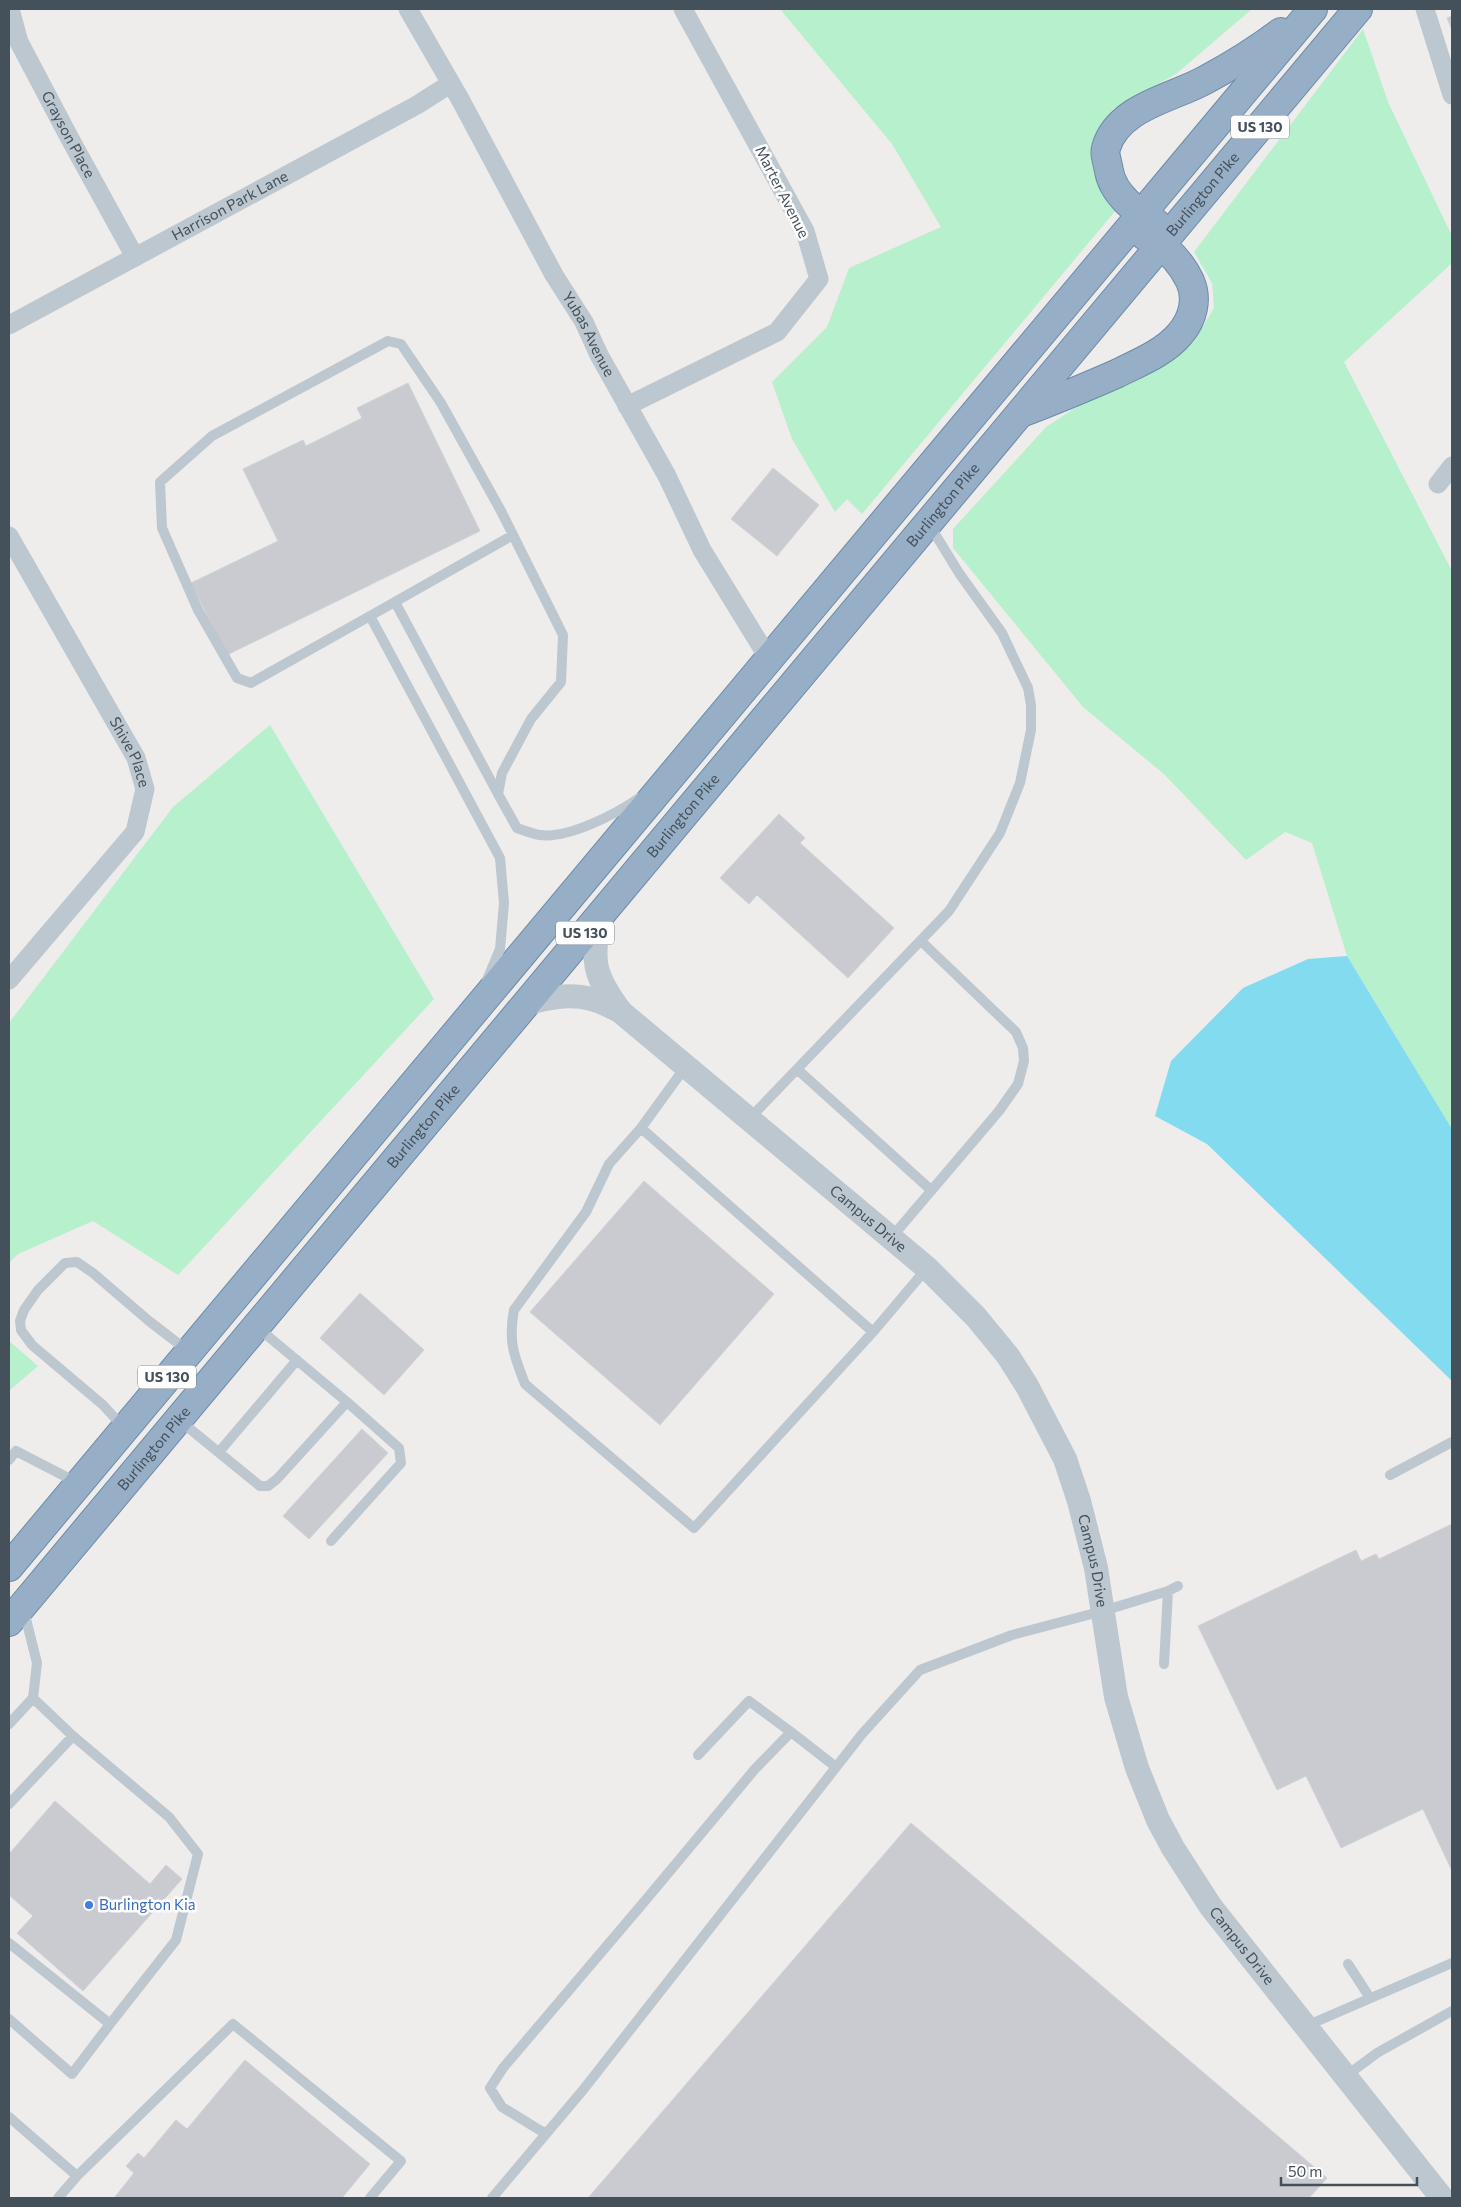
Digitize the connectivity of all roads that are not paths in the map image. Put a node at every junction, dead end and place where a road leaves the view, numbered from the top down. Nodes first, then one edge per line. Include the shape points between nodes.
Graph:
1 (10, 9) edge
2 (408, 9) edge
3 (682, 9) edge
4 (1312, 9) edge
5 (1358, 9) edge
6 (1425, 9) edge
7 (450, 84) junction
8 (1452, 95) edge
9 (1133, 224) junction
10 (1168, 235) junction
11 (135, 257) junction
12 (9, 325) edge
13 (627, 406) junction
14 (1019, 414) junction
15 (1452, 466) edge
16 (1438, 484) dead end
17 (928, 523) junction
18 (513, 535) junction
19 (9, 536) edge
20 (395, 602) junction
21 (370, 616) junction
22 (769, 659) junction
23 (674, 773) junction
24 (498, 794) junction
25 (600, 914) junction
26 (921, 941) junction
27 (9, 980) edge
28 (525, 1004) junction
29 (621, 1012) junction
30 (473, 1013) junction
31 (686, 1066) junction
32 (798, 1070) junction
33 (749, 1119) junction
34 (641, 1128) junction
35 (931, 1190) junction
36 (891, 1238) junction
37 (927, 1268) junction
38 (257, 1326) junction
39 (873, 1332) junction
40 (189, 1351) junction
41 (297, 1360) junction
42 (347, 1402) junction
43 (178, 1419) junction
44 (124, 1428) junction
45 (1452, 1442) edge
46 (219, 1452) junction
47 (9, 1460) edge
48 (1390, 1475) dead end
49 (79, 1483) junction
50 (331, 1541) dead end
51 (10, 1563) edge
52 (1178, 1586) dead end
53 (1168, 1591) junction
54 (1103, 1611) junction
55 (15, 1614) edge
56 (1164, 1664) dead end
57 (33, 1698) junction
58 (9, 1724) edge
59 (791, 1732) junction
60 (73, 1736) junction
61 (698, 1755) dead end
62 (836, 1766) junction
63 (9, 1804) edge
64 (9, 1943) edge
65 (1452, 1963) edge
66 (1348, 1964) dead end
67 (1370, 1998) junction
68 (1452, 2011) edge
69 (9, 2019) edge
70 (110, 2024) junction
71 (1306, 2026) junction
72 (1346, 2076) junction
73 (9, 2117) edge
74 (546, 2134) junction
75 (77, 2176) junction
76 (58, 2198) edge
77 (370, 2198) edge
78 (492, 2198) edge
79 (1442, 2198) edge

1 - 11 street, Grayson Place via 19,42
2 - 7 street, Yubas Avenue
3 - 13 street, Marter Avenue via 805,231 819,279 777,332
4 - 9 highway, US 130
4 - 9 highway via 1256,50 1205,80 1130,116 1114,130 1105,150 1110,175
5 - 10 highway, Burlington Pike / US 130
6 - 8 street
7 - 11 street, Harrison Park Lane via 417,105
7 - 13 street, Yubas Avenue via 554,276 584,322
9 - 10 highway via 1160,225
9 - 22 highway, US 130
10 - 14 highway, Burlington Pike / US 130
10 - 14 highway via 1192,284 1195,299 1191,316 1180,334 1138,363 1078,392
11 - 12 street, Harrison Park Lane
13 - 22 street, Yubas Avenue via 667,476 702,550
14 - 17 highway, Burlington Pike / US 130
15 - 16 street
17 - 25 highway, Burlington Pike / US 130
17 - 26 lane via 958,573 1002,633 1028,688 1031,730 1020,783 1000,833 949,912
18 - 20 lane
18 - 21 lane via 441,403 401,344 388,341 212,436 160,482 162,528 198,610 237,678 251,683
18 - 24 lane via 563,635 561,682 531,719 502,773
19 - 27 street, Shive Place via 136,758 145,790 135,832
20 - 21 lane
20 - 24 lane
21 - 30 lane via 500,858 504,903 500,949
22 - 23 highway, US 130
23 - 24 lane via 623,809 577,830 542,835 517,828
23 - 30 highway, US 130
25 - 28 highway, Burlington Pike / US 130
25 - 29 street, Campus Drive via 595,944 596,966 604,988
26 - 32 lane
26 - 35 lane via 1016,1032 1024,1061 1018,1084 999,1111
28 - 29 street, Campus Drive via 570,996 591,999
28 - 38 highway, Burlington Pike / US 130
29 - 31 street, Campus Drive
30 - 40 highway, US 130
31 - 33 street, Campus Drive
31 - 34 lane
32 - 33 lane
32 - 35 lane
33 - 36 street, Campus Drive
34 - 39 lane
34 - 39 lane via 609,1164 586,1212 514,1310 511,1330 514,1358 525,1384 694,1528
35 - 36 lane
36 - 37 street, Campus Drive
37 - 39 lane
37 - 54 street, Campus Drive via 976,1316 1008,1356 1039,1407 1065,1459 1080,1501
38 - 41 lane
38 - 43 highway, Burlington Pike / US 130
40 - 44 highway, US 130
40 - 44 lane via 77,1262 65,1262 38,1290 24,1310 21,1330 32,1345 103,1405
41 - 42 lane
41 - 46 lane
42 - 46 lane via 268,1486 260,1486
42 - 50 lane via 399,1448 401,1462
43 - 46 lane
43 - 55 highway, Burlington Pike / US 130
44 - 49 highway, US 130
45 - 48 lane
47 - 49 lane via 16,1451
49 - 51 highway, US 130
52 - 53 lane
53 - 54 lane
53 - 56 lane
54 - 62 lane via 1012,1636 920,1670
54 - 71 street, Campus Drive via 1116,1697 1137,1768 1158,1820 1172,1848 1211,1907
55 - 57 lane via 37,1663
57 - 58 lane
57 - 60 lane
59 - 61 lane via 749,1701
59 - 62 lane
59 - 74 lane via 754,1769 689,1845 521,2045 490,2088 502,2106
60 - 63 lane
60 - 70 lane via 169,1817 198,1854 176,1940
62 - 74 lane
64 - 70 lane
65 - 67 lane
66 - 67 lane
67 - 71 lane
68 - 72 lane via 1377,2053
69 - 70 lane via 72,2074
71 - 72 street, Campus Drive
72 - 79 street, Campus Drive
73 - 75 lane
74 - 78 lane
75 - 76 lane
75 - 77 lane via 234,2024 401,2161

